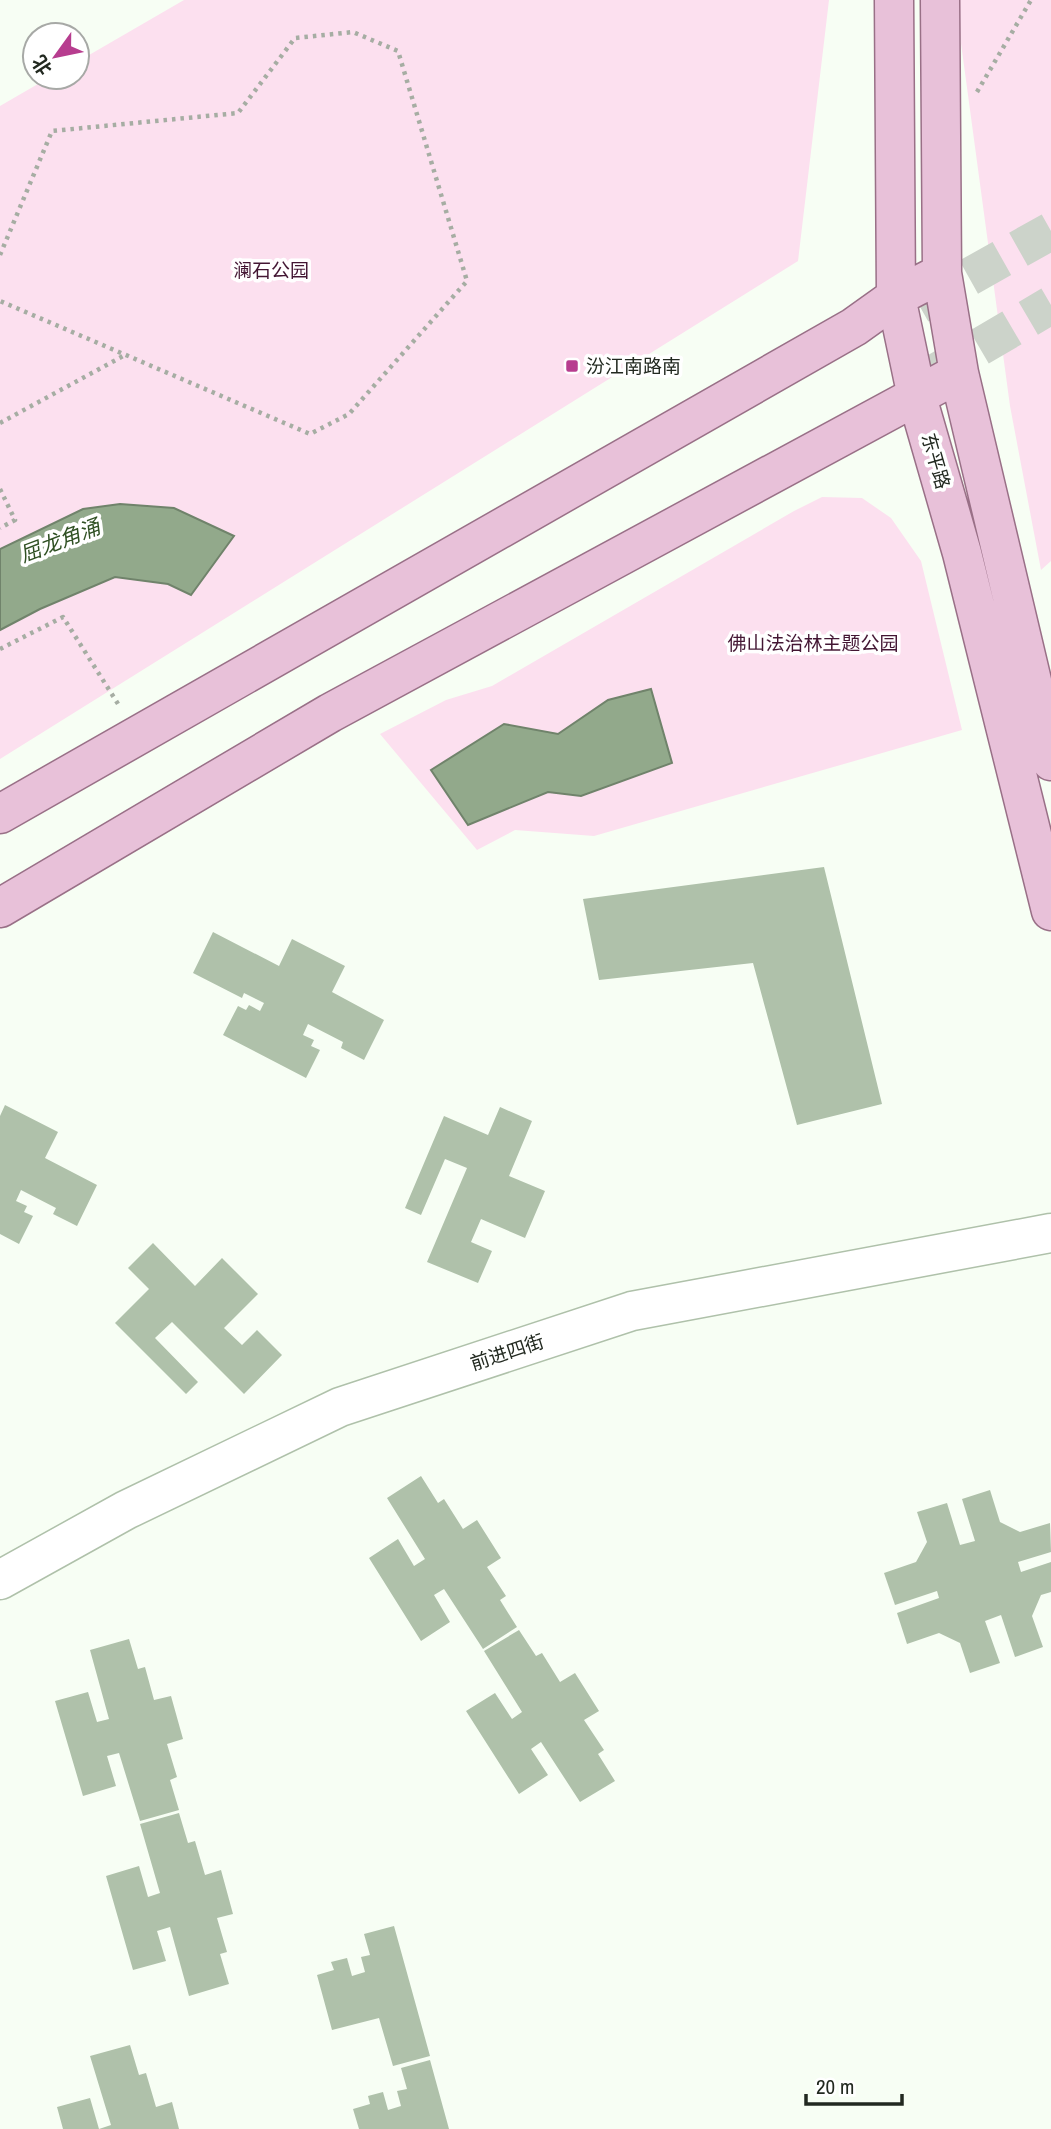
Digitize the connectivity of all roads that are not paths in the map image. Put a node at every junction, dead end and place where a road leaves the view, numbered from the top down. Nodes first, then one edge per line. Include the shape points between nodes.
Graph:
1 (894, 0) edge
2 (940, 0) edge
3 (942, 273) junction
4 (896, 297) junction
5 (959, 373) junction
6 (917, 397) junction
7 (1051, 761) edge
8 (0, 814) edge
9 (0, 908) edge
10 (1051, 911) edge
11 (1051, 1233) edge
12 (0, 1580) edge

1 - 4 main road, 东平路
2 - 3 main road
3 - 4 main road
3 - 5 main road
4 - 6 main road, 东平路
4 - 8 main road via 854,327
5 - 6 main road
5 - 7 main road
6 - 9 main road via 330,713
6 - 10 main road, 东平路 via 962,553
11 - 12 street, 前进四街 via 632,1311 340,1406 126,1510

